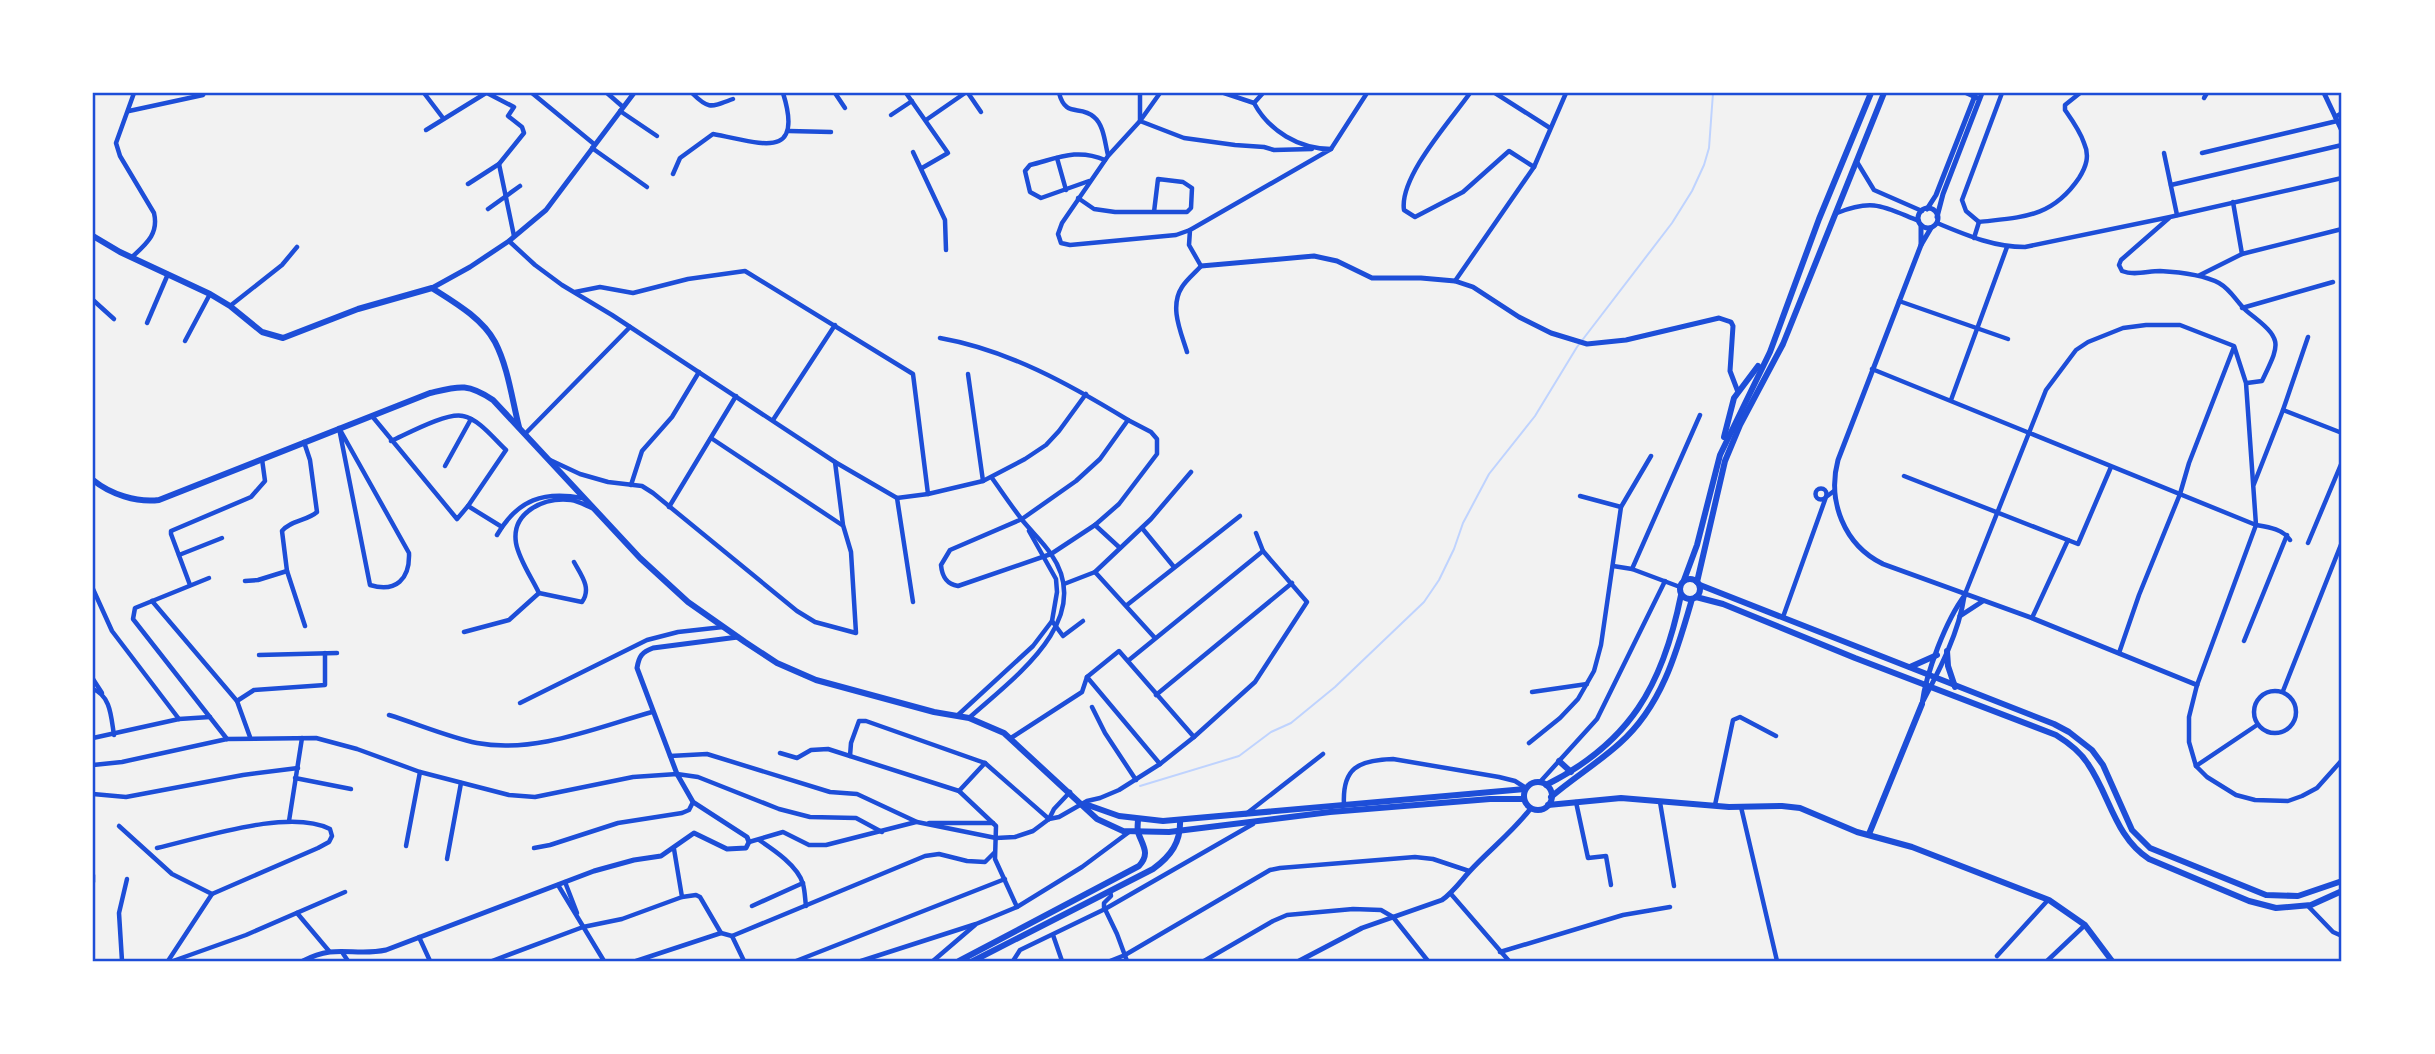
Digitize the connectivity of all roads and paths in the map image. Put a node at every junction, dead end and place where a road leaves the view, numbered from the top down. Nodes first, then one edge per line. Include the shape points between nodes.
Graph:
1 (134, 93) edge
2 (204, 93) edge
3 (424, 93) edge
4 (487, 93) edge
5 (532, 93) edge
6 (607, 93) edge
7 (634, 93) edge
8 (692, 93) edge
9 (783, 93) edge
10 (906, 93) edge
11 (966, 93) edge
12 (1059, 93) edge
13 (1140, 93) edge
14 (1160, 93) edge
15 (1224, 93) edge
16 (1263, 93) edge
17 (1367, 93) edge
18 (1470, 93) edge
19 (1495, 93) edge
20 (1566, 93) edge
21 (1871, 93) edge
22 (1884, 93) edge
23 (1966, 93) edge
24 (2002, 93) edge
25 (2080, 93) edge
26 (2324, 93) edge
27 (838, 94) edge
28 (538, 95) edge
29 (1978, 95) edge
30 (733, 99) dead end
31 (912, 101) junction
32 (1254, 103) junction
33 (845, 107) dead end
34 (622, 109) junction
35 (129, 111) junction
36 (981, 112) dead end
37 (2342, 113) edge
38 (891, 115) dead end
39 (443, 118) junction
40 (2336, 119) junction
41 (926, 120) junction
42 (1140, 121) junction
43 (1550, 128) junction
44 (426, 130) dead end
45 (789, 131) junction
46 (2342, 131) edge
47 (831, 132) dead end
48 (657, 136) dead end
49 (2342, 145) edge
50 (593, 146) junction
51 (1323, 149) junction
52 (1331, 149) junction
53 (913, 152) dead end
54 (2164, 153) dead end
55 (2202, 153) dead end
56 (1057, 158) junction
57 (1107, 158) junction
58 (1857, 162) junction
59 (499, 163) junction
60 (1534, 167) junction
61 (922, 168) junction
62 (673, 174) dead end
63 (2342, 178) edge
64 (1090, 181) junction
65 (468, 184) dead end
66 (2171, 185) junction
67 (520, 186) dead end
68 (647, 187) dead end
69 (1066, 190) junction
70 (505, 196) junction
71 (1078, 198) junction
72 (2233, 202) junction
73 (488, 209) dead end
74 (1924, 210) junction
75 (1154, 212) junction
76 (1836, 213) junction
77 (2177, 215) junction
78 (2170, 218) junction
79 (1935, 222) junction
80 (1979, 222) junction
81 (1920, 223) junction
82 (2342, 229) edge
83 (1190, 230) junction
84 (93, 236) edge
85 (1176, 236) junction
86 (511, 238) junction
87 (1974, 239) junction
88 (1189, 245) junction
89 (1921, 245) junction
90 (297, 247) dead end
91 (2007, 247) junction
92 (946, 250) dead end
93 (2242, 254) junction
94 (132, 257) junction
95 (1201, 266) junction
96 (169, 274) junction
97 (2200, 276) junction
98 (1455, 281) junction
99 (2333, 282) dead end
100 (432, 288) junction
101 (575, 292) junction
102 (210, 294) junction
103 (93, 300) edge
104 (1899, 301) junction
105 (230, 306) junction
106 (2242, 308) junction
107 (114, 319) dead end
108 (147, 323) dead end
109 (1779, 324) junction
110 (835, 325) junction
111 (630, 327) junction
112 (1978, 327) junction
113 (2308, 337) dead end
114 (940, 338) dead end
115 (2008, 339) dead end
116 (185, 341) dead end
117 (2234, 346) junction
118 (1187, 352) dead end
119 (1872, 369) junction
120 (699, 372) junction
121 (968, 374) dead end
122 (2246, 383) junction
123 (1738, 392) junction
124 (1086, 394) junction
125 (1748, 395) junction
126 (736, 396) junction
127 (1951, 400) junction
128 (1748, 403) junction
129 (2283, 410) junction
130 (1700, 415) dead end
131 (372, 416) junction
132 (471, 419) junction
133 (773, 420) junction
134 (1128, 420) junction
135 (519, 427) junction
136 (339, 428) junction
137 (2028, 431) junction
138 (2342, 433) edge
139 (525, 435) junction
140 (711, 438) junction
141 (391, 440) junction
142 (304, 442) junction
143 (1651, 456) dead end
144 (262, 458) junction
145 (546, 458) junction
146 (835, 462) junction
147 (2342, 462) edge
148 (445, 466) dead end
149 (2111, 467) junction
150 (1714, 471) junction
151 (1191, 472) dead end
152 (1903, 477) dead end
153 (992, 478) junction
154 (93, 480) edge
155 (983, 481) junction
156 (631, 485) junction
157 (2253, 486) junction
158 (1834, 491) junction
159 (928, 494) junction
160 (2180, 494) junction
161 (1580, 496) dead end
162 (582, 498) junction
163 (897, 498) junction
164 (468, 506) junction
165 (669, 507) junction
166 (1621, 507) junction
167 (592, 508) junction
168 (1998, 513) junction
169 (1240, 516) dead end
170 (1022, 519) junction
171 (843, 525) junction
172 (2256, 525) junction
173 (1096, 526) junction
174 (502, 527) junction
175 (1142, 528) junction
176 (1256, 533) dead end
177 (498, 535) dead end
178 (222, 538) dead end
179 (2068, 540) junction
180 (2342, 542) edge
181 (2308, 543) dead end
182 (1121, 548) junction
183 (1263, 551) junction
184 (1051, 554) junction
185 (179, 555) junction
186 (1044, 555) junction
187 (574, 562) dead end
188 (1613, 566) junction
189 (1174, 567) junction
190 (1632, 569) junction
191 (286, 571) junction
192 (1095, 572) junction
193 (209, 578) dead end
194 (245, 581) dead end
195 (1665, 581) junction
196 (1292, 583) junction
197 (1064, 584) junction
198 (1682, 584) junction
199 (1698, 584) junction
200 (190, 585) junction
201 (93, 589) edge
202 (539, 593) junction
203 (1681, 595) junction
204 (1965, 595) junction
205 (1694, 598) junction
206 (152, 601) junction
207 (1983, 601) junction
208 (913, 602) dead end
209 (1127, 605) junction
210 (1960, 615) junction
211 (1783, 618) junction
212 (2032, 618) junction
213 (1052, 621) junction
214 (1083, 621) dead end
215 (305, 626) dead end
216 (723, 627) junction
217 (1056, 627) junction
218 (464, 632) dead end
219 (738, 637) junction
220 (1155, 638) junction
221 (2244, 641) dead end
222 (1947, 650) junction
223 (326, 653) junction
224 (337, 653) dead end
225 (2119, 653) junction
226 (259, 655) dead end
227 (1937, 655) junction
228 (1129, 660) junction
229 (1910, 667) junction
230 (1087, 677) junction
231 (1931, 677) junction
232 (93, 679) edge
233 (1588, 684) junction
234 (2197, 685) junction
235 (1927, 686) junction
236 (1955, 687) junction
237 (93, 689) edge
238 (2283, 691) junction
239 (1532, 692) dead end
240 (102, 693) junction
241 (1156, 695) junction
242 (237, 701) junction
243 (520, 703) dead end
244 (1922, 704) joint
245 (1092, 707) dead end
246 (652, 712) junction
247 (389, 715) dead end
248 (958, 715) junction
249 (210, 717) junction
250 (969, 718) junction
251 (180, 719) junction
252 (2257, 725) junction
253 (114, 734) junction
254 (1776, 736) dead end
255 (250, 737) junction
256 (1194, 737) junction
257 (93, 738) edge
258 (302, 738) junction
259 (1011, 738) junction
260 (227, 739) junction
261 (1529, 743) dead end
262 (780, 753) dead end
263 (1324, 754) dead end
264 (850, 755) junction
265 (670, 757) junction
266 (2342, 760) edge
267 (1559, 761) junction
268 (985, 762) junction
269 (1160, 764) junction
270 (93, 765) edge
271 (2196, 766) junction
272 (298, 768) junction
273 (420, 772) junction
274 (1570, 772) junction
275 (677, 774) junction
276 (295, 778) junction
277 (1136, 780) junction
278 (461, 783) junction
279 (1543, 784) junction
280 (1526, 788) junction
281 (351, 789) dead end
282 (960, 791) junction
283 (1070, 792) junction
284 (93, 794) edge
285 (1524, 799) junction
286 (1550, 801) junction
287 (693, 802) junction
288 (1576, 802) junction
289 (1660, 802) junction
290 (1083, 803) junction
291 (1344, 805) junction
292 (1716, 806) junction
293 (1741, 807) junction
294 (1531, 808) junction
295 (1245, 814) junction
296 (1049, 819) junction
297 (1138, 819) junction
298 (1180, 820) junction
299 (1259, 820) junction
300 (289, 821) junction
301 (920, 822) junction
302 (994, 823) junction
303 (119, 826) dead end
304 (1181, 831) junction
305 (882, 832) junction
306 (1129, 832) junction
307 (1138, 833) junction
308 (1869, 834) junction
309 (996, 838) junction
310 (758, 840) junction
311 (749, 842) junction
312 (406, 846) dead end
313 (158, 848) dead end
314 (534, 848) dead end
315 (674, 849) junction
316 (995, 853) junction
317 (447, 859) dead end
318 (1469, 871) junction
319 (93, 875) edge
320 (127, 879) dead end
321 (1005, 879) junction
322 (2342, 881) edge
323 (93, 882) edge
324 (565, 882) junction
325 (803, 883) junction
326 (558, 884) junction
327 (1611, 885) dead end
328 (1674, 886) dead end
329 (1110, 891) junction
330 (2342, 891) edge
331 (345, 892) dead end
332 (212, 894) junction
333 (1451, 894) junction
334 (682, 897) junction
335 (2049, 900) junction
336 (2308, 905) junction
337 (752, 906) dead end
338 (806, 906) junction
339 (1017, 906) junction
340 (1670, 907) dead end
341 (1105, 909) junction
342 (297, 913) junction
343 (1393, 917) junction
344 (976, 924) junction
345 (2085, 925) junction
346 (583, 927) junction
347 (721, 933) junction
348 (1053, 935) junction
349 (732, 936) junction
350 (2342, 936) edge
351 (419, 937) junction
352 (330, 951) junction
353 (342, 951) junction
354 (1500, 952) junction
355 (1125, 955) junction
356 (1997, 956) dead end
357 (122, 961) edge
358 (168, 961) edge
359 (173, 961) edge
360 (303, 961) edge
361 (348, 961) edge
362 (430, 961) edge
363 (492, 961) edge
364 (604, 961) edge
365 (636, 961) edge
366 (744, 961) edge
367 (796, 961) edge
368 (861, 961) edge
369 (933, 961) edge
370 (959, 961) edge
371 (973, 961) edge
372 (1013, 961) edge
373 (1062, 961) edge
374 (1110, 961) edge
375 (1127, 961) edge
376 (1204, 961) edge
377 (1298, 961) edge
378 (1428, 961) edge
379 (1509, 961) edge
380 (1777, 961) edge
381 (2047, 961) edge
382 (2112, 961) edge

1 - 35 street
2 - 35 street
3 - 39 street
4 - 39 street
4 - 59 street via 514,107 508,116 524,130
5 - 28 street
6 - 34 street
7 - 34 street
8 - 30 street via 709,107
9 - 45 street
10 - 31 street
11 - 36 street
11 - 41 street
12 - 57 street via 1070,110 1095,117
13 - 42 street
14 - 42 street
15 - 32 street
16 - 32 street
17 - 52 street
18 - 60 street via 1413,173 1404,210 1415,217 1463,192 1508,151
19 - 43 street
20 - 43 street
21 - 109 main road
22 - 58 main road
23 - 29 street
24 - 80 street via 1962,200 1966,211
25 - 80 street via 2067,102 2065,110 2085,143 2087,159 2070,191 2045,211
26 - 40 street
27 - 33 street
28 - 50 street
29 - 74 street via 1936,195
29 - 79 street
31 - 38 street
31 - 41 street
32 - 51 street via 1272,128
34 - 48 street
34 - 50 street
35 - 94 street via 116,143 156,222 153,235
37 - 40 street
39 - 44 street
40 - 46 street
40 - 55 street
41 - 61 street via 948,153
42 - 51 street via 1184,138 1275,150
42 - 57 street
43 - 60 street
45 - 47 street
45 - 62 street via 775,144 713,134 680,158
49 - 66 street
50 - 68 street
50 - 86 street via 554,201
51 - 52 street
52 - 83 street
53 - 61 street
54 - 66 street
56 - 57 street via 1079,153
56 - 69 street
56 - 69 street via 1026,168 1030,192 1041,198
57 - 64 street
58 - 74 street via 1874,190
58 - 76 main road
59 - 65 street
59 - 70 street
60 - 98 street
61 - 92 street via 945,220
63 - 72 street
64 - 69 street
64 - 71 street
66 - 77 street
67 - 70 street
70 - 73 street
70 - 86 street
71 - 75 street via 1094,209
71 - 85 street via 1062,223 1061,243
72 - 77 street
72 - 93 street
74 - 79 street via 1935,211
74 - 81 street
75 - 75 street via 1187,212 1192,188 1158,179
76 - 81 street via 1874,204
76 - 128 main road via 1783,344
77 - 78 street
78 - 91 street
78 - 97 street via 2121,260 2122,271
79 - 81 street
79 - 87 street
79 - 89 street
80 - 87 street
81 - 89 street
82 - 93 street
83 - 85 street
83 - 88 street
84 - 94 main road
85 - 88 street
86 - 100 street
86 - 101 street via 535,265
87 - 91 street
88 - 95 street
89 - 104 street
90 - 105 street via 282,265
91 - 112 street
93 - 97 street
94 - 96 main road
95 - 98 street via 1314,257 1337,261 1372,278
95 - 118 street via 1183,286 1177,301
96 - 102 main road
96 - 108 street
97 - 106 street via 2233,293
98 - 123 street via 1473,287 1537,327 1566,339 1598,344 1725,319 1733,326 1730,370
99 - 106 street
100 - 105 main road via 358,309 283,338 262,332
100 - 135 main road via 467,311 494,340
101 - 110 street via 600,287 633,293 741,270
101 - 111 street
102 - 105 main road
102 - 116 street
103 - 107 street
104 - 112 street
104 - 119 street
106 - 122 street via 2270,329 2277,350 2262,380
109 - 123 main road via 1757,369
109 - 125 main road
110 - 133 street
110 - 159 street via 913,374
111 - 120 street
111 - 139 street
112 - 115 street
112 - 127 street
113 - 129 street
114 - 124 street via 971,343
117 - 122 street
117 - 137 street via 2180,325 2123,328 2088,342 2057,373
117 - 160 street
119 - 127 street
119 - 158 street via 1838,460
120 - 126 street
120 - 156 street via 672,417 642,451
121 - 155 street
122 - 157 street
123 - 125 main road
123 - 128 main road
123 - 150 main road
124 - 134 street
124 - 153 street via 1045,445
125 - 128 main road
126 - 133 street
126 - 140 street
127 - 137 street
128 - 150 main road
128 - 199 main road via 1722,471
129 - 138 street
129 - 157 street
130 - 190 street
131 - 135 main road via 430,393 473,388 493,400
131 - 136 main road
131 - 141 street
132 - 141 street via 453,415
132 - 148 street
132 - 164 street via 506,450
133 - 146 street
134 - 170 street via 1100,459
134 - 173 street via 1157,439 1157,454
135 - 139 main road
136 - 136 street via 408,553 404,578 392,587 370,584
136 - 142 main road
137 - 149 street
137 - 168 street
139 - 145 main road
140 - 165 street
140 - 171 street
141 - 164 street via 457,519
142 - 144 main road
142 - 191 street via 317,512 282,531
143 - 166 street
144 - 154 main road via 146,502
144 - 185 street via 265,481 251,497 171,531
145 - 156 street via 598,480
145 - 162 main road
146 - 163 street
146 - 171 street
147 - 181 street
149 - 160 street
149 - 179 street via 2078,544
150 - 198 main road via 1697,545
151 - 175 street
152 - 168 street
153 - 155 street
153 - 170 street
155 - 159 street
156 - 165 street via 642,486
157 - 172 street
158 - 204 street via 1844,527 1872,559
158 - 211 street via 1826,497
159 - 163 street
160 - 172 street
160 - 225 street
161 - 166 street
162 - 167 main road
162 - 174 street via 561,494 532,500
163 - 208 street
164 - 174 street
165 - 171 street via 797,611 815,622 856,633 851,552
166 - 188 street
167 - 202 street via 571,500 543,503 521,517 516,528 518,551
167 - 216 main road via 688,602
168 - 179 street
168 - 204 street
169 - 189 street
170 - 184 street
170 - 186 street
170 - 186 street via 950,550 941,565 946,581 958,586
172 - 221 street via 2289,538
172 - 234 street
173 - 182 street
173 - 184 street
174 - 177 street
175 - 182 street
175 - 189 street
176 - 183 street
178 - 185 street
179 - 212 street
180 - 238 street
182 - 192 street
183 - 196 street
183 - 220 street
184 - 186 street
184 - 197 street
185 - 200 street
186 - 213 street via 1057,585
187 - 202 street via 586,586 582,602
188 - 190 street
188 - 233 street via 1601,645
189 - 209 street
190 - 195 street
191 - 194 street
191 - 215 street
192 - 197 street
192 - 209 street
193 - 200 street
195 - 198 street
195 - 267 street via 1597,719
196 - 241 street
196 - 256 street via 1307,602 1271,659 1249,688
197 - 217 street
198 - 199 main road via 1691,579
198 - 203 main road
199 - 205 main road via 1700,592
199 - 211 main road
200 - 206 street
201 - 251 street via 112,631
202 - 218 street via 509,620
203 - 205 main road
203 - 274 main road via 1662,661 1640,708 1616,737
204 - 207 street
204 - 210 street
204 - 227 street
205 - 235 main road via 1723,604
205 - 286 main road via 1665,681 1646,713 1622,741
206 - 242 street
206 - 249 street via 135,608 133,618
207 - 210 street
207 - 212 street
209 - 220 street
210 - 222 street
211 - 229 main road
212 - 225 street
213 - 217 street
213 - 248 street via 1033,646
214 - 217 street via 1063,636
216 - 219 main road
216 - 243 street via 647,640
217 - 250 street via 1039,652
219 - 246 street via 643,652 637,668
219 - 248 main road via 777,663 816,680
220 - 228 street
222 - 231 street
222 - 236 main road
223 - 224 street
223 - 226 street
223 - 242 street via 325,685 254,690
225 - 234 street
227 - 229 main road
227 - 231 street
228 - 230 street via 1116,651
228 - 241 street
229 - 231 main road
230 - 259 street via 1082,692
230 - 269 street
231 - 235 street
231 - 236 main road
232 - 240 street
233 - 239 street
233 - 261 street via 1560,718
234 - 271 street via 2189,718
235 - 244 street
235 - 336 main road via 2070,744 2089,765 2123,834 2149,859 2257,904 2276,908
236 - 322 main road via 2054,724 2086,745 2103,765 2132,830 2151,848 2266,895 2298,896
237 - 240 street
238 - 252 street via 2259,698 2253,712
238 - 252 street via 2296,706 2290,728 2272,734
240 - 253 street
241 - 256 street
242 - 255 street
244 - 308 main road
245 - 277 street
246 - 247 street via 551,740 496,745
246 - 265 street
248 - 250 main road
249 - 251 street
249 - 260 street
250 - 259 main road
251 - 253 street
252 - 271 street
253 - 257 street
254 - 292 street via 1740,716 1733,720
255 - 258 street
255 - 260 street
256 - 269 street
258 - 272 street
258 - 273 street via 357,749
259 - 283 main road
260 - 270 street
262 - 264 street via 797,758 811,750 828,749
263 - 295 street
264 - 268 street via 859,720
264 - 282 street
265 - 275 street
265 - 301 street via 707,754 818,789 857,794
266 - 271 street via 2317,788 2288,802 2236,795
267 - 274 main road
267 - 279 street
268 - 282 street
268 - 296 street
269 - 277 street
272 - 276 street
272 - 284 street via 126,797
273 - 278 street
273 - 312 street
274 - 279 main road
275 - 278 street via 633,777 535,797
275 - 287 street
275 - 305 street via 698,777 810,817 856,818
276 - 281 street
276 - 300 street
277 - 290 street
278 - 317 street
279 - 280 main road
279 - 286 main road
280 - 285 main road
280 - 291 main road
280 - 291 street via 1499,777 1376,760 1349,774 1343,785
282 - 302 street
283 - 290 main road
283 - 296 street
285 - 294 main road
285 - 299 main road
286 - 288 main road
286 - 294 main road via 1538,810
287 - 311 street via 738,829
287 - 314 street via 682,813 618,823
288 - 289 main road via 1614,798
288 - 327 street via 1588,858 1606,856
289 - 292 main road
289 - 328 street
290 - 296 street
290 - 297 main road
290 - 306 main road via 1100,821
291 - 295 main road
292 - 293 main road
293 - 308 main road via 1800,808
293 - 380 street
294 - 318 street
295 - 298 main road
296 - 309 street via 1025,835
297 - 298 main road
297 - 307 main road
298 - 304 main road
299 - 304 main road
299 - 341 street
300 - 313 street
300 - 332 street via 320,824 330,829 332,836 329,842
301 - 302 street
301 - 305 street
301 - 309 street
302 - 309 street
303 - 332 street via 172,874
304 - 307 main road
304 - 329 main road via 1162,862
305 - 310 street via 826,845 809,845 783,832
306 - 307 main road
306 - 339 street
307 - 370 main road via 1145,860 1133,871
308 - 335 main road
309 - 316 street
310 - 311 street
310 - 325 street via 785,860
311 - 315 street via 746,848 727,849 694,834
315 - 324 street
315 - 334 street
316 - 321 street
316 - 338 street via 985,862 926,856
318 - 333 street
318 - 355 street via 1415,857 1270,870
319 - 323 street
320 - 357 street via 119,913
321 - 339 street
321 - 367 street
324 - 326 street
324 - 346 street
325 - 337 street
325 - 338 street
326 - 346 street
326 - 351 street
329 - 341 street
329 - 371 main road
330 - 336 main road
331 - 342 street
332 - 358 street
333 - 343 street
333 - 354 street
334 - 346 street via 622,919
334 - 347 street via 700,897
335 - 345 main road
335 - 356 street
336 - 350 street
338 - 349 street
339 - 344 street
340 - 354 street via 1623,915
341 - 348 street
341 - 355 street
342 - 352 street
342 - 359 street
343 - 376 street via 1381,910 1353,909 1287,915
343 - 377 street via 1352,932
343 - 378 street
344 - 368 street
344 - 369 street
345 - 381 street
345 - 382 main road
346 - 363 street
346 - 364 street
347 - 349 street
347 - 365 street
348 - 372 street via 1020,950
348 - 373 street
349 - 366 street
351 - 353 street via 373,953
351 - 362 street
352 - 353 street
352 - 360 street
353 - 361 street
354 - 379 street
355 - 374 street
355 - 375 street

